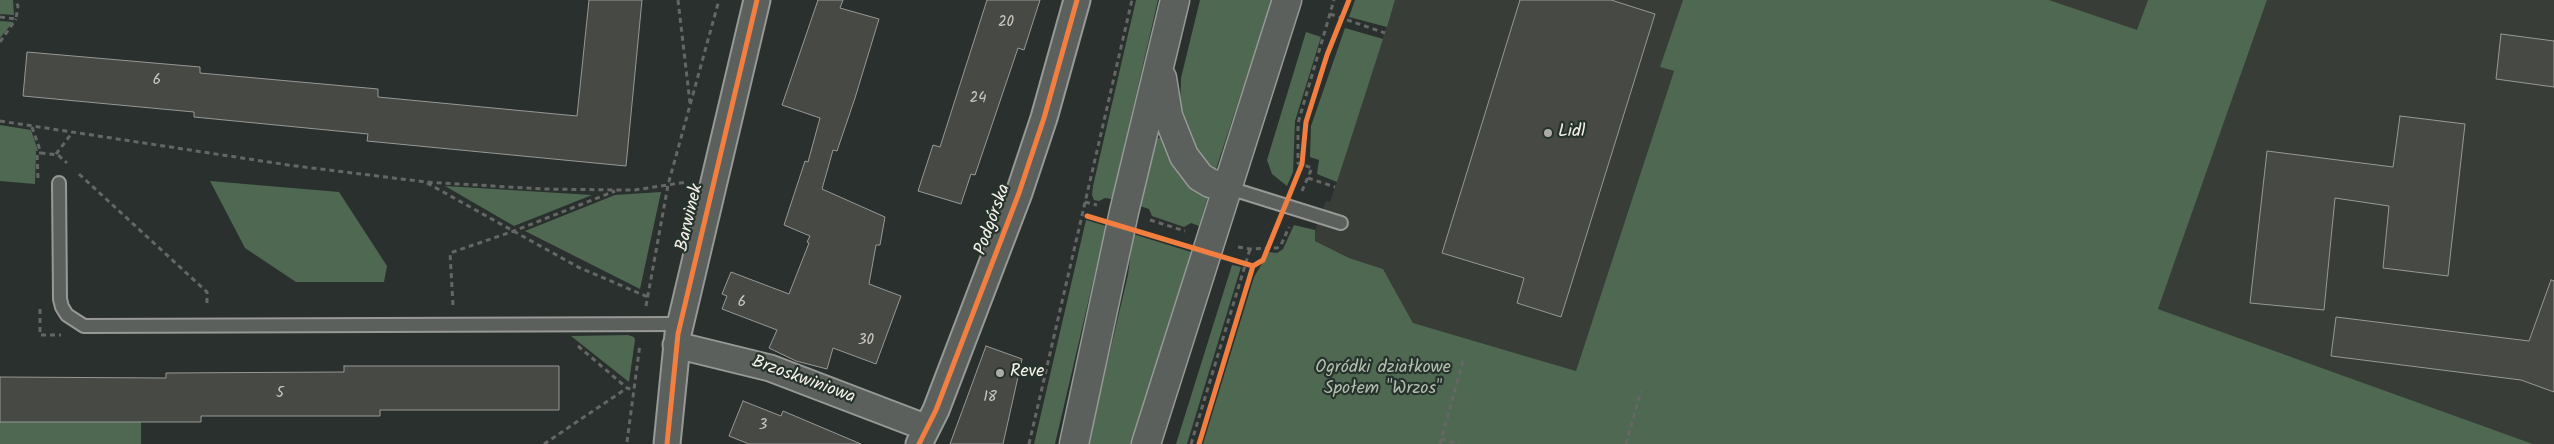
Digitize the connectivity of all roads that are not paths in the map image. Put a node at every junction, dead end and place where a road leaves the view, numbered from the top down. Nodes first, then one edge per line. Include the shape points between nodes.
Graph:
1 (756, 0) edge
2 (1077, 0) edge
3 (1175, 0) edge
4 (1287, 0) edge
5 (1160, 66) junction
6 (59, 183) dead end
7 (1229, 188) junction
8 (1341, 223) dead end
9 (678, 335) junction
10 (923, 436) edge
11 (668, 444) edge
12 (1074, 444) edge
13 (1146, 444) edge

1 - 9 street, Barwinek
2 - 10 street, Podgórska via 1019,193
3 - 5 main road
4 - 7 main road
5 - 7 main road via 1168,116 1184,156 1200,177
5 - 12 main road via 1133,222
6 - 9 lane via 60,299 67,315 84,326 454,323 588,326
7 - 8 lane
7 - 13 main road
9 - 10 street, Brzoskwiniowa via 770,368
9 - 11 street, Barwinek

